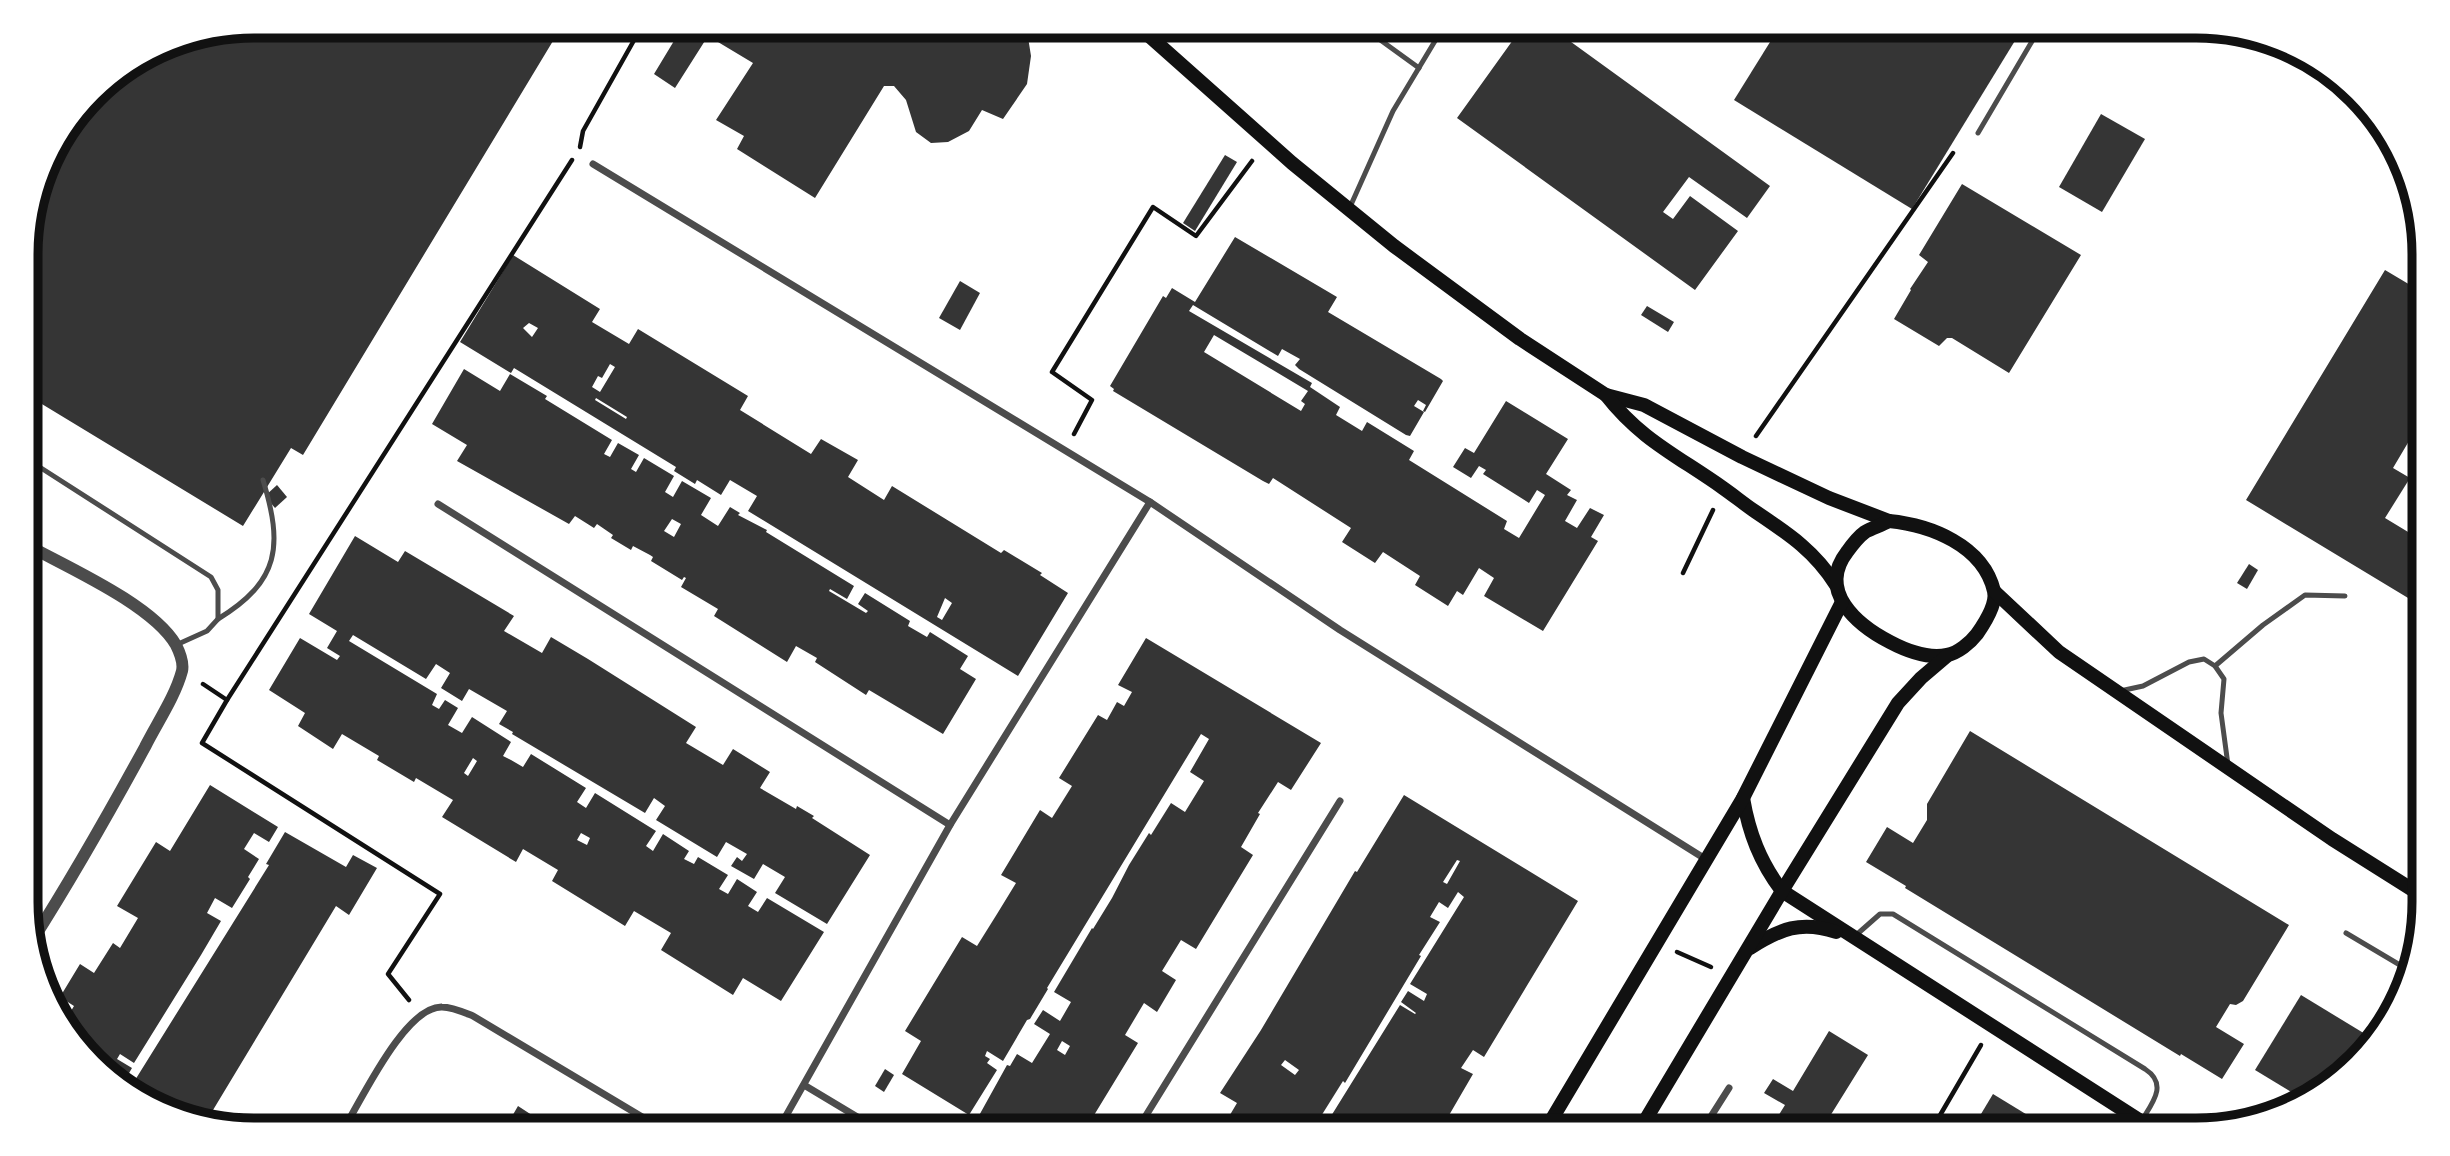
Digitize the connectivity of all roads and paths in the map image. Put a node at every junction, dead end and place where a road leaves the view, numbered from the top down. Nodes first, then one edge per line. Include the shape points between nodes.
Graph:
1 (635, 38) edge
2 (1151, 38) edge
3 (1378, 38) edge
4 (1437, 38) edge
5 (2034, 38) edge
6 (1419, 68) junction
7 (1978, 133) dead end
8 (1267, 141) junction
9 (1953, 153) dead end
10 (572, 159) dead end
11 (593, 164) joint
12 (1349, 209) junction
13 (1606, 395) junction
14 (1065, 452) junction
15 (1742, 457) junction
16 (39, 467) edge
17 (263, 480) dead end
18 (1724, 488) junction
19 (1150, 502) junction
20 (438, 504) dead end
21 (1889, 522) junction
22 (39, 551) edge
23 (1684, 573) dead end
24 (1836, 585) junction
25 (1995, 592) junction
26 (2345, 596) dead end
27 (1842, 602) junction
28 (218, 620) junction
29 (176, 645) junction
30 (1948, 655) junction
31 (2215, 666) junction
32 (182, 670) junction
33 (2116, 692) junction
34 (227, 700) junction
35 (2228, 768) junction
36 (1743, 798) junction
37 (1340, 801) dead end
38 (950, 825) junction
39 (1707, 860) junction
40 (2412, 890) edge
41 (1782, 891) junction
42 (40, 929) edge
43 (2346, 933) dead end
44 (1853, 938) junction
45 (1657, 943) junction
46 (1746, 951) junction
47 (2401, 966) edge
48 (1731, 977) junction
49 (420, 1014) junction
50 (1983, 1043) dead end
51 (804, 1085) junction
52 (1729, 1088) dead end
53 (1553, 1117) edge
54 (1647, 1117) edge
55 (1710, 1117) edge
56 (1939, 1117) edge
57 (2128, 1117) edge
58 (2147, 1117) edge
59 (351, 1118) edge
60 (644, 1118) edge
61 (785, 1118) edge
62 (858, 1118) edge
63 (1145, 1118) edge

1 - 11 path via 583,131 580,147
2 - 8 main road
3 - 6 lane
4 - 6 lane
5 - 7 lane
6 - 12 lane via 1393,111
8 - 12 main road
8 - 14 path via 1196,236 1153,208 1052,372 1092,400
9 - 15 path
10 - 34 path
11 - 14 street
12 - 13 main road via 1520,339
13 - 15 main road via 1644,405
13 - 18 main road via 1630,424
14 - 19 street
15 - 21 main road
16 - 28 lane via 211,577 218,590
17 - 28 lane via 275,526 269,568 254,593
18 - 23 path
18 - 24 main road via 1808,550
19 - 38 street
19 - 39 street via 1340,631
20 - 38 street
21 - 24 main road via 1865,533 1851,546 1839,562
21 - 25 main road via 1934,530 1962,546 1982,566
22 - 29 street via 139,607
24 - 27 main road
25 - 30 main road via 1975,636
25 - 33 main road via 2059,652
26 - 31 lane via 2305,595
27 - 30 main road via 1859,622 1901,648 1924,656
27 - 36 main road
28 - 29 lane via 207,631
29 - 32 street
30 - 41 main road via 1898,703
31 - 33 lane via 2204,659 2189,662 2143,687
31 - 35 lane via 2224,679 2221,713
32 - 34 path
32 - 42 street via 137,762
33 - 35 main road
34 - 49 path via 202,743 440,894 388,974
35 - 40 main road
36 - 39 main road
36 - 41 main road via 1757,850
37 - 63 street
38 - 51 street
39 - 45 main road
41 - 44 main road
41 - 46 main road
43 - 47 lane
44 - 46 main road via 1819,926 1795,927 1772,934
44 - 57 main road
44 - 58 lane via 1880,914 1893,914 2145,1069 2157,1080 2159,1091
45 - 48 path
45 - 53 main road
46 - 48 main road
48 - 54 main road
49 - 59 street via 382,1062
49 - 60 street via 440,1006 473,1016
50 - 56 path
51 - 61 street
51 - 62 street
52 - 55 street

